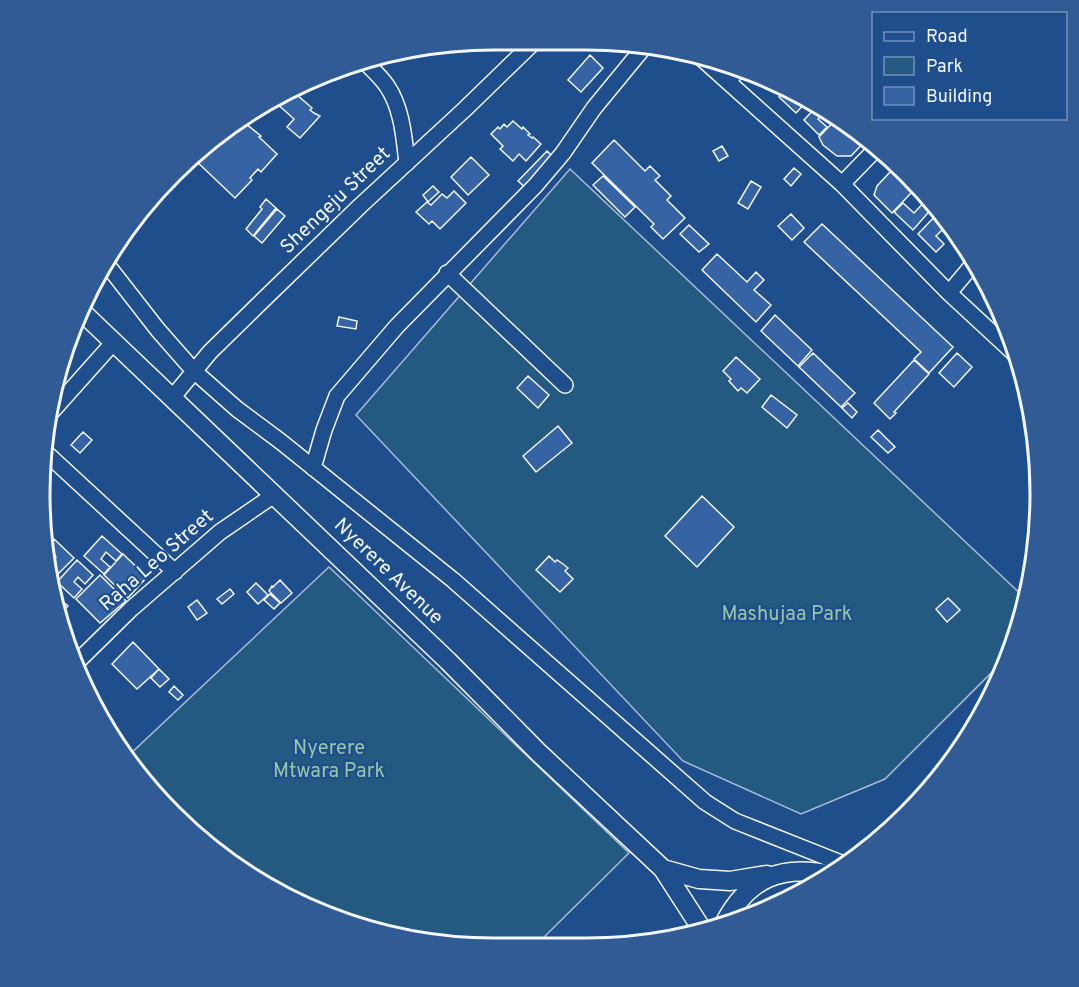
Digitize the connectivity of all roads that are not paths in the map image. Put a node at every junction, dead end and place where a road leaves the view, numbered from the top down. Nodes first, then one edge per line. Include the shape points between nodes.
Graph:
1 (526, 50) edge
2 (640, 53) edge
3 (369, 68) edge
4 (714, 69) edge
5 (734, 75) edge
6 (728, 81) junction
7 (871, 154) edge
8 (407, 163) junction
9 (842, 184) junction
10 (110, 269) edge
11 (969, 270) edge
12 (447, 273) junction
13 (949, 293) junction
14 (86, 316) edge
15 (113, 343) junction
16 (1003, 343) edge
17 (194, 371) junction
18 (565, 385) dead end
19 (172, 398) junction
20 (59, 404) edge
21 (51, 457) edge
22 (313, 468) junction
23 (274, 495) junction
24 (175, 572) junction
25 (81, 658) edge
26 (835, 861) edge
27 (663, 869) junction
28 (817, 872) edge
29 (780, 873) junction
30 (730, 913) edge
31 (698, 923) edge

1 - 8 street, Shengeju Street
2 - 12 street via 535,186
3 - 8 street via 387,86 397,109
4 - 6 street
5 - 6 street
6 - 9 street
7 - 9 street
8 - 17 street, Shengeju Street
9 - 13 street
10 - 17 street
11 - 13 street
12 - 18 street
12 - 22 street via 337,396
13 - 16 street
14 - 15 street, Nyerere Avenue
15 - 19 street, Nyerere Avenue
15 - 20 street
17 - 19 street, Shengeju Street
17 - 22 street
19 - 23 street, Nyerere Avenue
21 - 24 street
22 - 26 street via 453,580 705,802 735,821
23 - 24 street, Raha Leo Street via 220,532
23 - 27 street, Nyerere Avenue
24 - 25 street, Raha Leo Street
27 - 29 street via 699,879 730,881
27 - 31 street
28 - 29 street
29 - 30 street via 755,885

